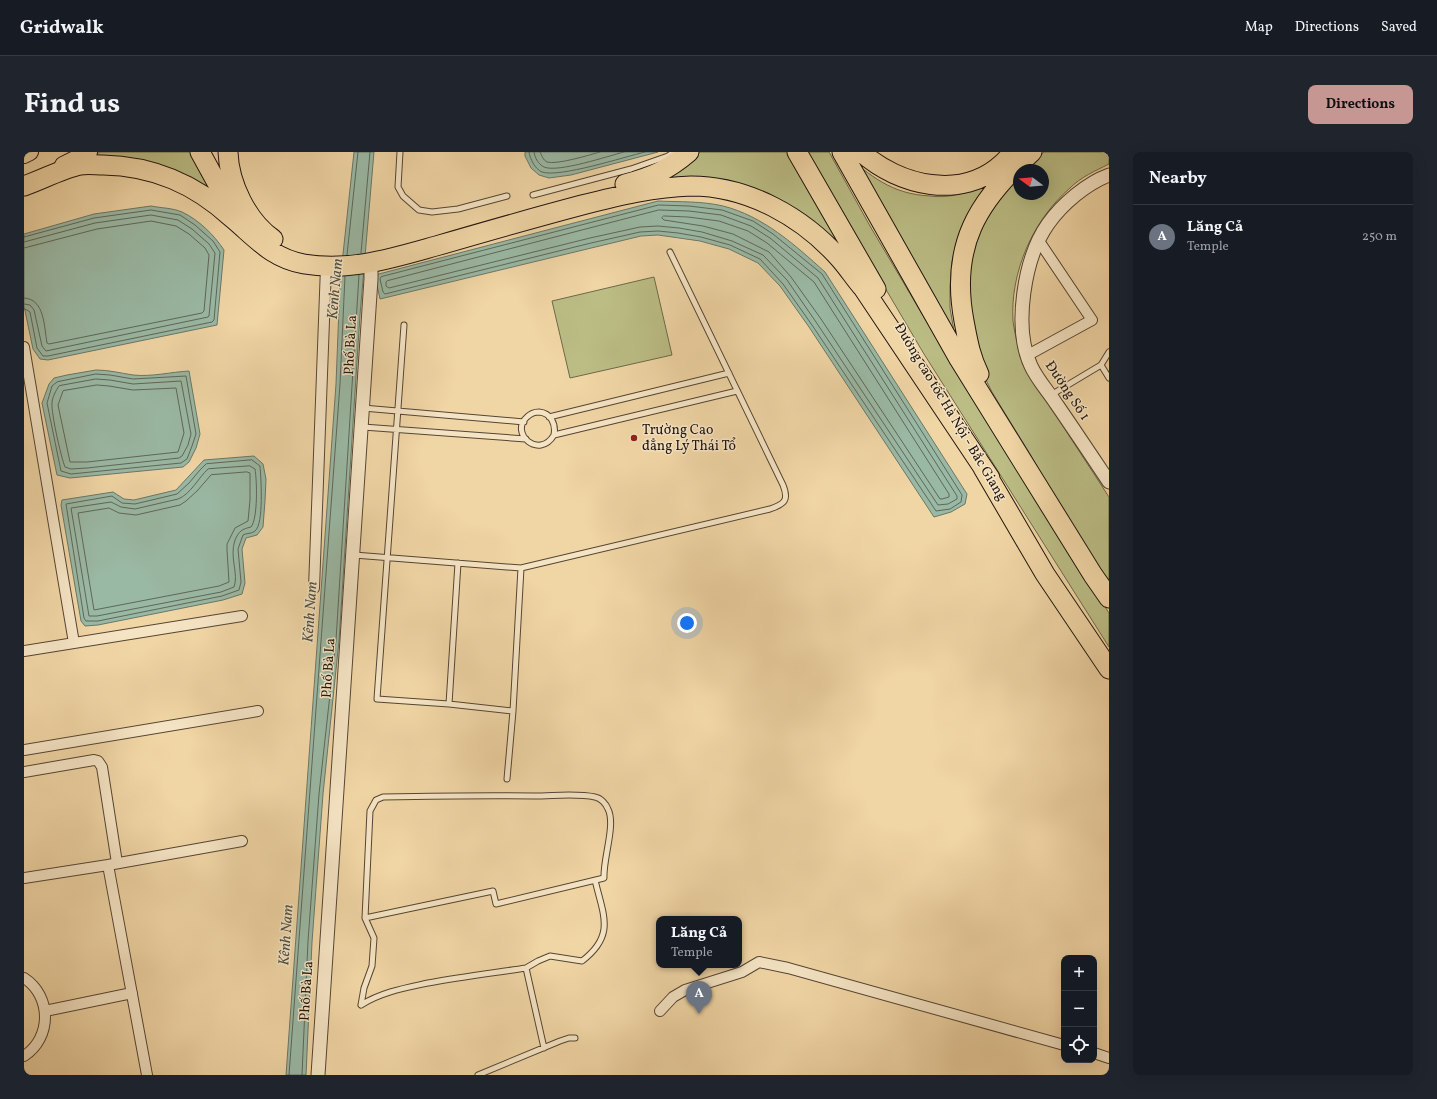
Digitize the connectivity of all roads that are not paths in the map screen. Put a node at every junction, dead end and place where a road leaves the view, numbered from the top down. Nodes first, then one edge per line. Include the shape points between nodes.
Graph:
1 (30, 152) edge
2 (89, 152) edge
3 (200, 152) edge
4 (228, 152) edge
5 (400, 152) edge
6 (674, 152) edge
7 (689, 152) edge
8 (797, 152) edge
9 (842, 152) edge
10 (861, 152) edge
11 (1013, 152) edge
12 (1032, 152) edge
13 (24, 155) edge
14 (1106, 178) edge
15 (24, 186) edge
16 (533, 195) dead end
17 (507, 196) dead end
18 (240, 224) junction
19 (1039, 241) junction
20 (670, 252) dead end
21 (374, 257) junction
22 (329, 262) junction
23 (404, 325) dead end
24 (24, 347) edge
25 (1109, 352) edge
26 (1028, 355) junction
27 (1101, 365) junction
28 (729, 373) junction
29 (1109, 378) edge
30 (737, 391) junction
31 (1051, 395) junction
32 (363, 408) junction
33 (398, 411) junction
34 (549, 417) junction
35 (524, 422) junction
36 (362, 427) junction
37 (396, 429) junction
38 (554, 435) junction
39 (526, 439) junction
40 (990, 478) junction
41 (1109, 482) edge
42 (1078, 551) junction
43 (353, 555) junction
44 (386, 557) junction
45 (458, 563) junction
46 (521, 568) junction
47 (314, 588) dead end
48 (1109, 598) edge
49 (242, 616) dead end
50 (74, 643) junction
51 (24, 652) edge
52 (1109, 669) edge
53 (449, 704) junction
54 (258, 711) dead end
55 (513, 711) junction
56 (24, 750) edge
57 (24, 772) edge
58 (507, 779) dead end
59 (242, 842) dead end
60 (112, 864) junction
61 (24, 878) edge
62 (595, 880) junction
63 (365, 918) junction
64 (526, 968) junction
65 (24, 978) edge
66 (132, 994) junction
67 (45, 1011) junction
68 (660, 1011) dead end
69 (575, 1038) dead end
70 (1061, 1044) edge
71 (544, 1048) junction
72 (1097, 1055) edge
73 (24, 1056) edge
74 (1109, 1058) edge
75 (147, 1075) edge
76 (318, 1075) edge
77 (478, 1075) edge

1 - 13 main road
2 - 15 main road
3 - 18 highway
4 - 22 highway via 228,165 240,198 267,235 290,249 318,256
5 - 17 lane via 398,187 403,196 419,210 451,210
6 - 16 lane via 631,168
7 - 21 highway via 659,174
8 - 40 highway, Đường cao tốc Hà Nội - Bắc Giang
9 - 42 highway via 959,359
10 - 11 highway via 878,165 909,180 945,185 958,184 983,176 1003,164
12 - 42 highway via 996,189 973,225 961,263 960,303 968,348 980,377
14 - 19 street, Đường Số 1 via 1088,185 1064,206 1048,224
15 - 18 highway via 81,165 129,166 157,172 207,197
18 - 22 highway via 273,253 292,261
19 - 26 street, Đường Số 1 via 1028,273 1022,305 1023,337
19 - 26 street via 1092,320
20 - 28 lane
21 - 22 highway via 345,267
21 - 32 street, Phố Bà La
21 - 40 highway via 409,254 546,215 644,191 693,186 725,190 749,197 775,208 804,226 840,259 863,288
22 - 47 street
23 - 33 lane
24 - 50 street
25 - 27 lane
26 - 31 street, Đường Số 1 via 1031,366
27 - 29 lane
27 - 31 lane
28 - 30 lane
28 - 34 lane
30 - 38 lane
30 - 46 lane via 783,485 786,493 784,502 770,509
31 - 41 street, Đường Số 1
32 - 33 lane
32 - 36 street, Phố Bà La
33 - 35 lane
33 - 37 lane
34 - 35 lane via 544,413 533,413
34 - 38 lane via 554,424
35 - 39 lane via 522,431
36 - 37 lane
36 - 43 street, Phố Bà La
37 - 39 lane
37 - 44 lane
38 - 39 lane via 542,445 532,444
40 - 52 highway, Đường cao tốc Hà Nội - Bắc Giang via 1045,574
42 - 48 highway
43 - 44 lane
43 - 76 street, Phố Bà La
44 - 45 lane
44 - 53 lane via 377,699
45 - 46 lane
45 - 53 lane
46 - 55 lane
49 - 50 street
50 - 51 street
53 - 55 lane
54 - 56 street
55 - 58 lane
57 - 60 street via 98,761 102,767
59 - 60 street
60 - 61 street
60 - 66 street
62 - 63 lane via 496,904 493,891
62 - 63 lane via 604,878 603,867 611,823 609,810 599,798 474,795 383,797 374,802 370,811
62 - 64 lane via 605,930 597,947 582,961 550,956
63 - 64 lane via 374,938 372,966 361,1005 370,999 397,990 458,977
64 - 71 lane
65 - 67 street via 38,991
66 - 67 street
66 - 75 street
67 - 73 street via 43,1030 38,1043
68 - 70 street via 673,997 685,990 742,972 759,962
69 - 71 lane
71 - 77 lane
72 - 74 street

